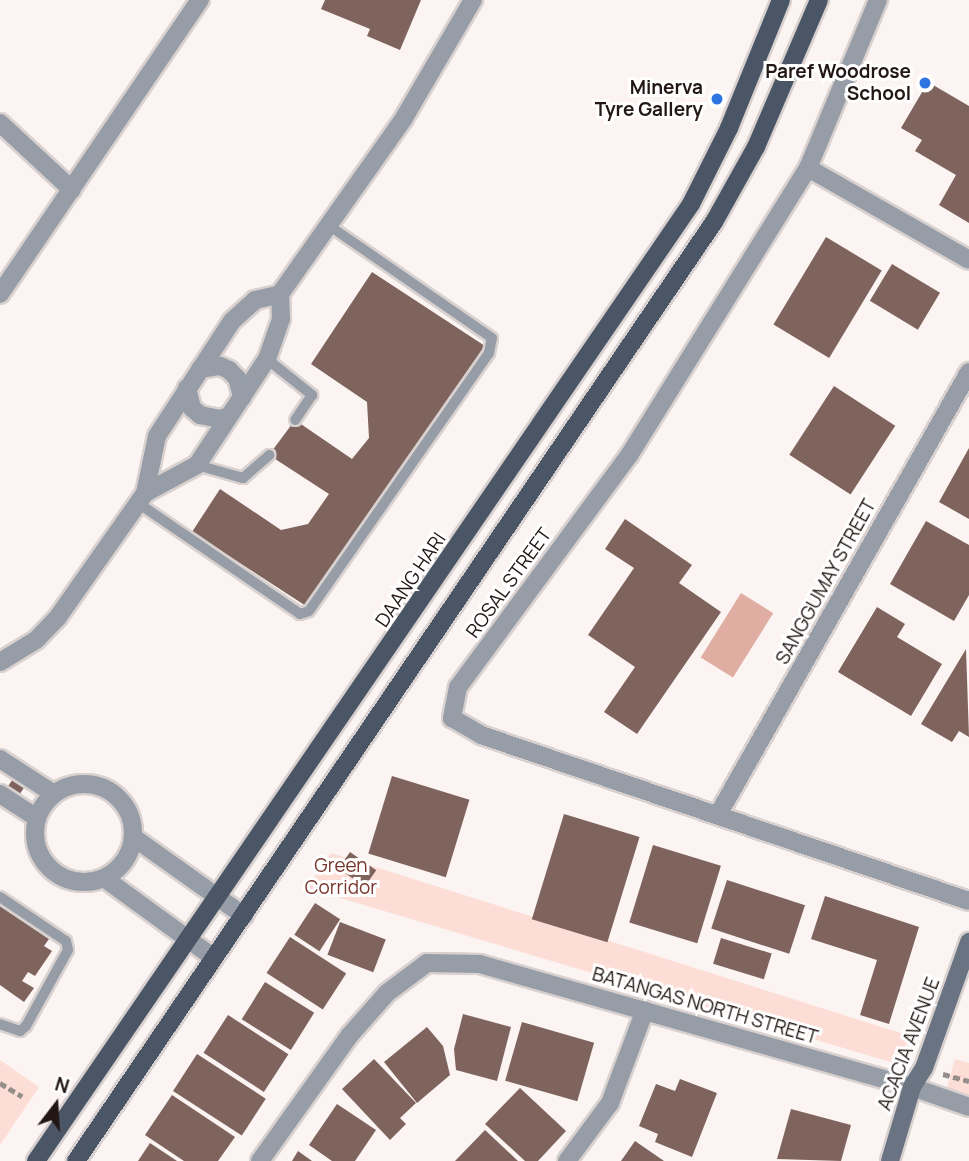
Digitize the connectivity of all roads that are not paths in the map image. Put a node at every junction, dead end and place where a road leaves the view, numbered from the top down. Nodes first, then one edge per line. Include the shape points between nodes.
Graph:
1 (200, 0) edge
2 (473, 0) edge
3 (782, 0) edge
4 (819, 0) edge
5 (878, 0) edge
6 (0, 123) edge
7 (808, 168) junction
8 (72, 190) junction
9 (328, 225) junction
10 (969, 260) edge
11 (0, 294) edge
12 (280, 294) junction
13 (267, 359) junction
14 (200, 369) junction
15 (969, 372) edge
16 (187, 388) junction
17 (242, 397) junction
18 (229, 416) junction
19 (295, 420) dead end
20 (269, 455) dead end
21 (197, 465) junction
22 (142, 498) junction
23 (0, 662) edge
24 (0, 759) edge
25 (0, 794) edge
26 (54, 794) junction
27 (719, 813) junction
28 (37, 818) junction
29 (134, 838) junction
30 (104, 878) junction
31 (0, 897) edge
32 (218, 897) junction
33 (969, 901) edge
34 (244, 916) junction
35 (189, 940) junction
36 (969, 942) edge
37 (214, 958) junction
38 (645, 1010) junction
39 (0, 1024) edge
40 (912, 1087) junction
41 (969, 1107) edge
42 (36, 1161) edge
43 (76, 1161) edge
44 (260, 1161) edge
45 (567, 1161) edge
46 (890, 1161) edge

1 - 8 street
2 - 9 street via 404,118
3 - 32 main road, DAANG HARI via 729,128 691,204
4 - 34 main road via 757,147 714,222
5 - 7 street, ROSAL STREET
6 - 8 street
7 - 10 street
7 - 27 street, ROSAL STREET via 630,454 458,687 452,718 481,735
8 - 11 street
9 - 12 street
9 - 22 lane via 492,338 489,353 309,611 300,614
12 - 13 street via 281,319
12 - 14 street via 255,300 240,314
13 - 17 street
13 - 19 lane via 312,395
14 - 16 street
14 - 17 street via 220,366 229,370 237,378
15 - 27 street, SANGGUMAY STREET
16 - 18 street via 192,408 200,415
16 - 22 street via 157,436
17 - 18 street
18 - 21 street
20 - 21 lane via 243,478
21 - 22 street
22 - 23 street via 58,617 36,640
24 - 26 street
25 - 28 street
26 - 28 street
26 - 29 street via 84,784 114,795 126,807
27 - 33 street, ROSAL STREET
28 - 30 street via 34,834 45,864 72,881
29 - 30 street via 124,862
29 - 32 street
30 - 35 street
31 - 39 lane via 66,941 65,962 44,1001 20,1031
32 - 34 street
32 - 35 main road, DAANG HARI
34 - 37 main road
35 - 37 street
35 - 42 main road, DAANG HARI
36 - 40 street, ACACIA AVENUE via 924,1068
37 - 43 main road
38 - 40 street, BATANGAS NORTH STREET
38 - 44 street, BATANGAS NORTH STREET via 480,964 427,964 387,993 350,1035
38 - 45 street via 610,1103
40 - 41 street, BATANGAS NORTH STREET
40 - 46 street, ACACIA AVENUE

